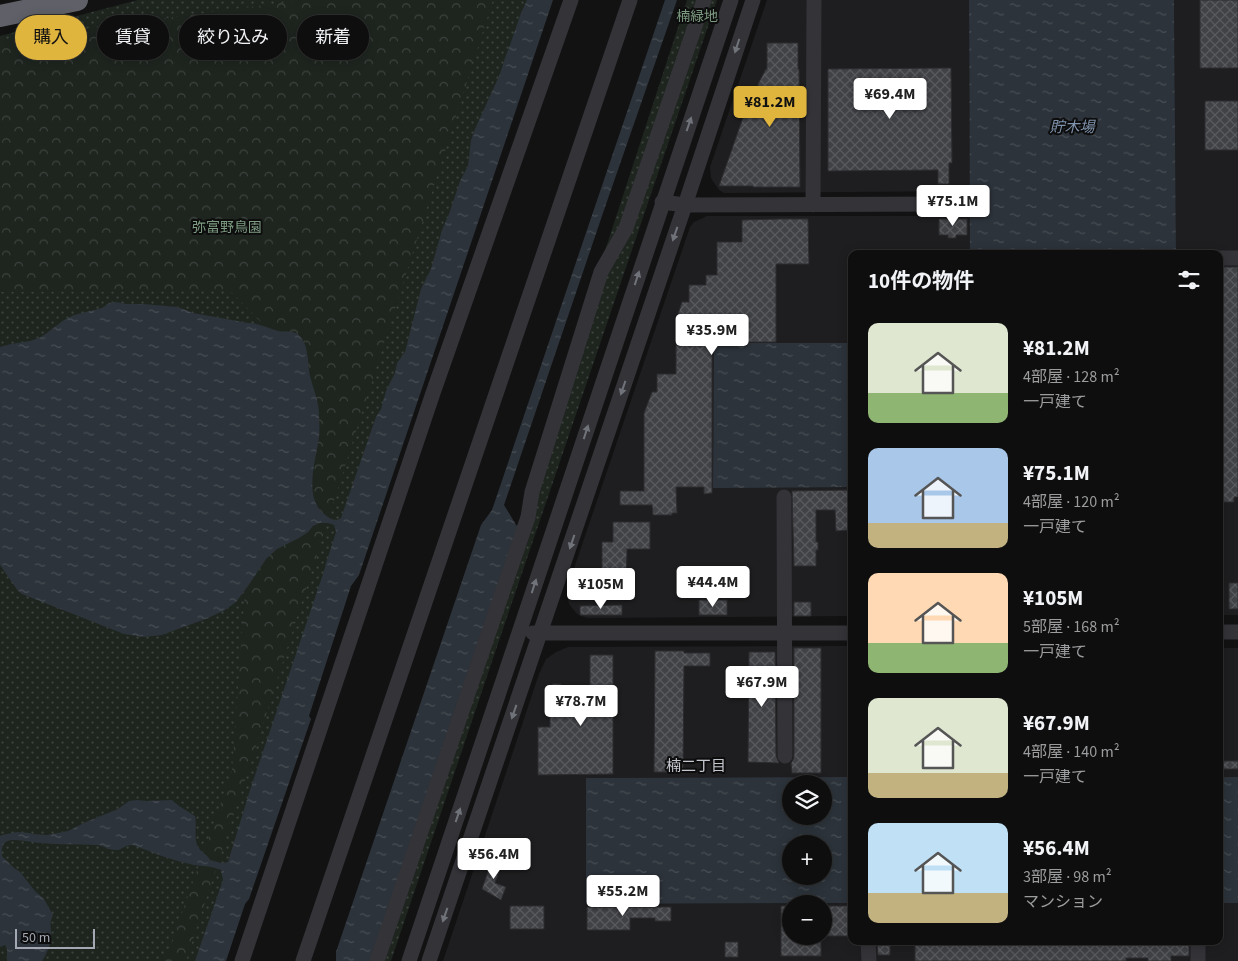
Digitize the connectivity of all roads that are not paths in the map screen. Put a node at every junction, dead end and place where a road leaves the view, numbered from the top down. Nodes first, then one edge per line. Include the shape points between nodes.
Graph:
1 (77, 0) edge
2 (571, 0) edge
3 (630, 0) edge
4 (704, 0) edge
5 (731, 0) edge
6 (752, 0) edge
7 (814, 0) edge
8 (0, 16) edge
9 (662, 202) junction
10 (954, 204) dead end
11 (685, 205) junction
12 (814, 205) junction
13 (1223, 258) edge
14 (1238, 258) edge
15 (784, 497) dead end
16 (519, 632) junction
17 (1223, 632) edge
18 (1238, 632) edge
19 (541, 633) junction
20 (784, 633) junction
21 (848, 633) edge
22 (785, 756) dead end
23 (868, 945) edge
24 (1198, 945) edge
25 (242, 961) edge
26 (303, 961) edge
27 (377, 961) edge
28 (409, 961) edge
29 (429, 961) edge
30 (868, 961) edge
31 (1198, 961) edge

1 - 8 highway
2 - 25 street via 433,394
3 - 26 street
4 - 27 street via 626,228 601,272 532,492 528,517
9 -> 5 street
6 -> 11 street
7 - 12 street
9 - 11 street
16 -> 9 street
10 - 12 street
11 - 12 street
11 -> 19 street
13 - 14 street
15 - 20 street
16 - 19 street
28 -> 16 street
17 - 18 street
19 - 20 street
19 -> 29 street
20 - 21 street
20 - 22 street
23 - 30 street
24 - 31 street

